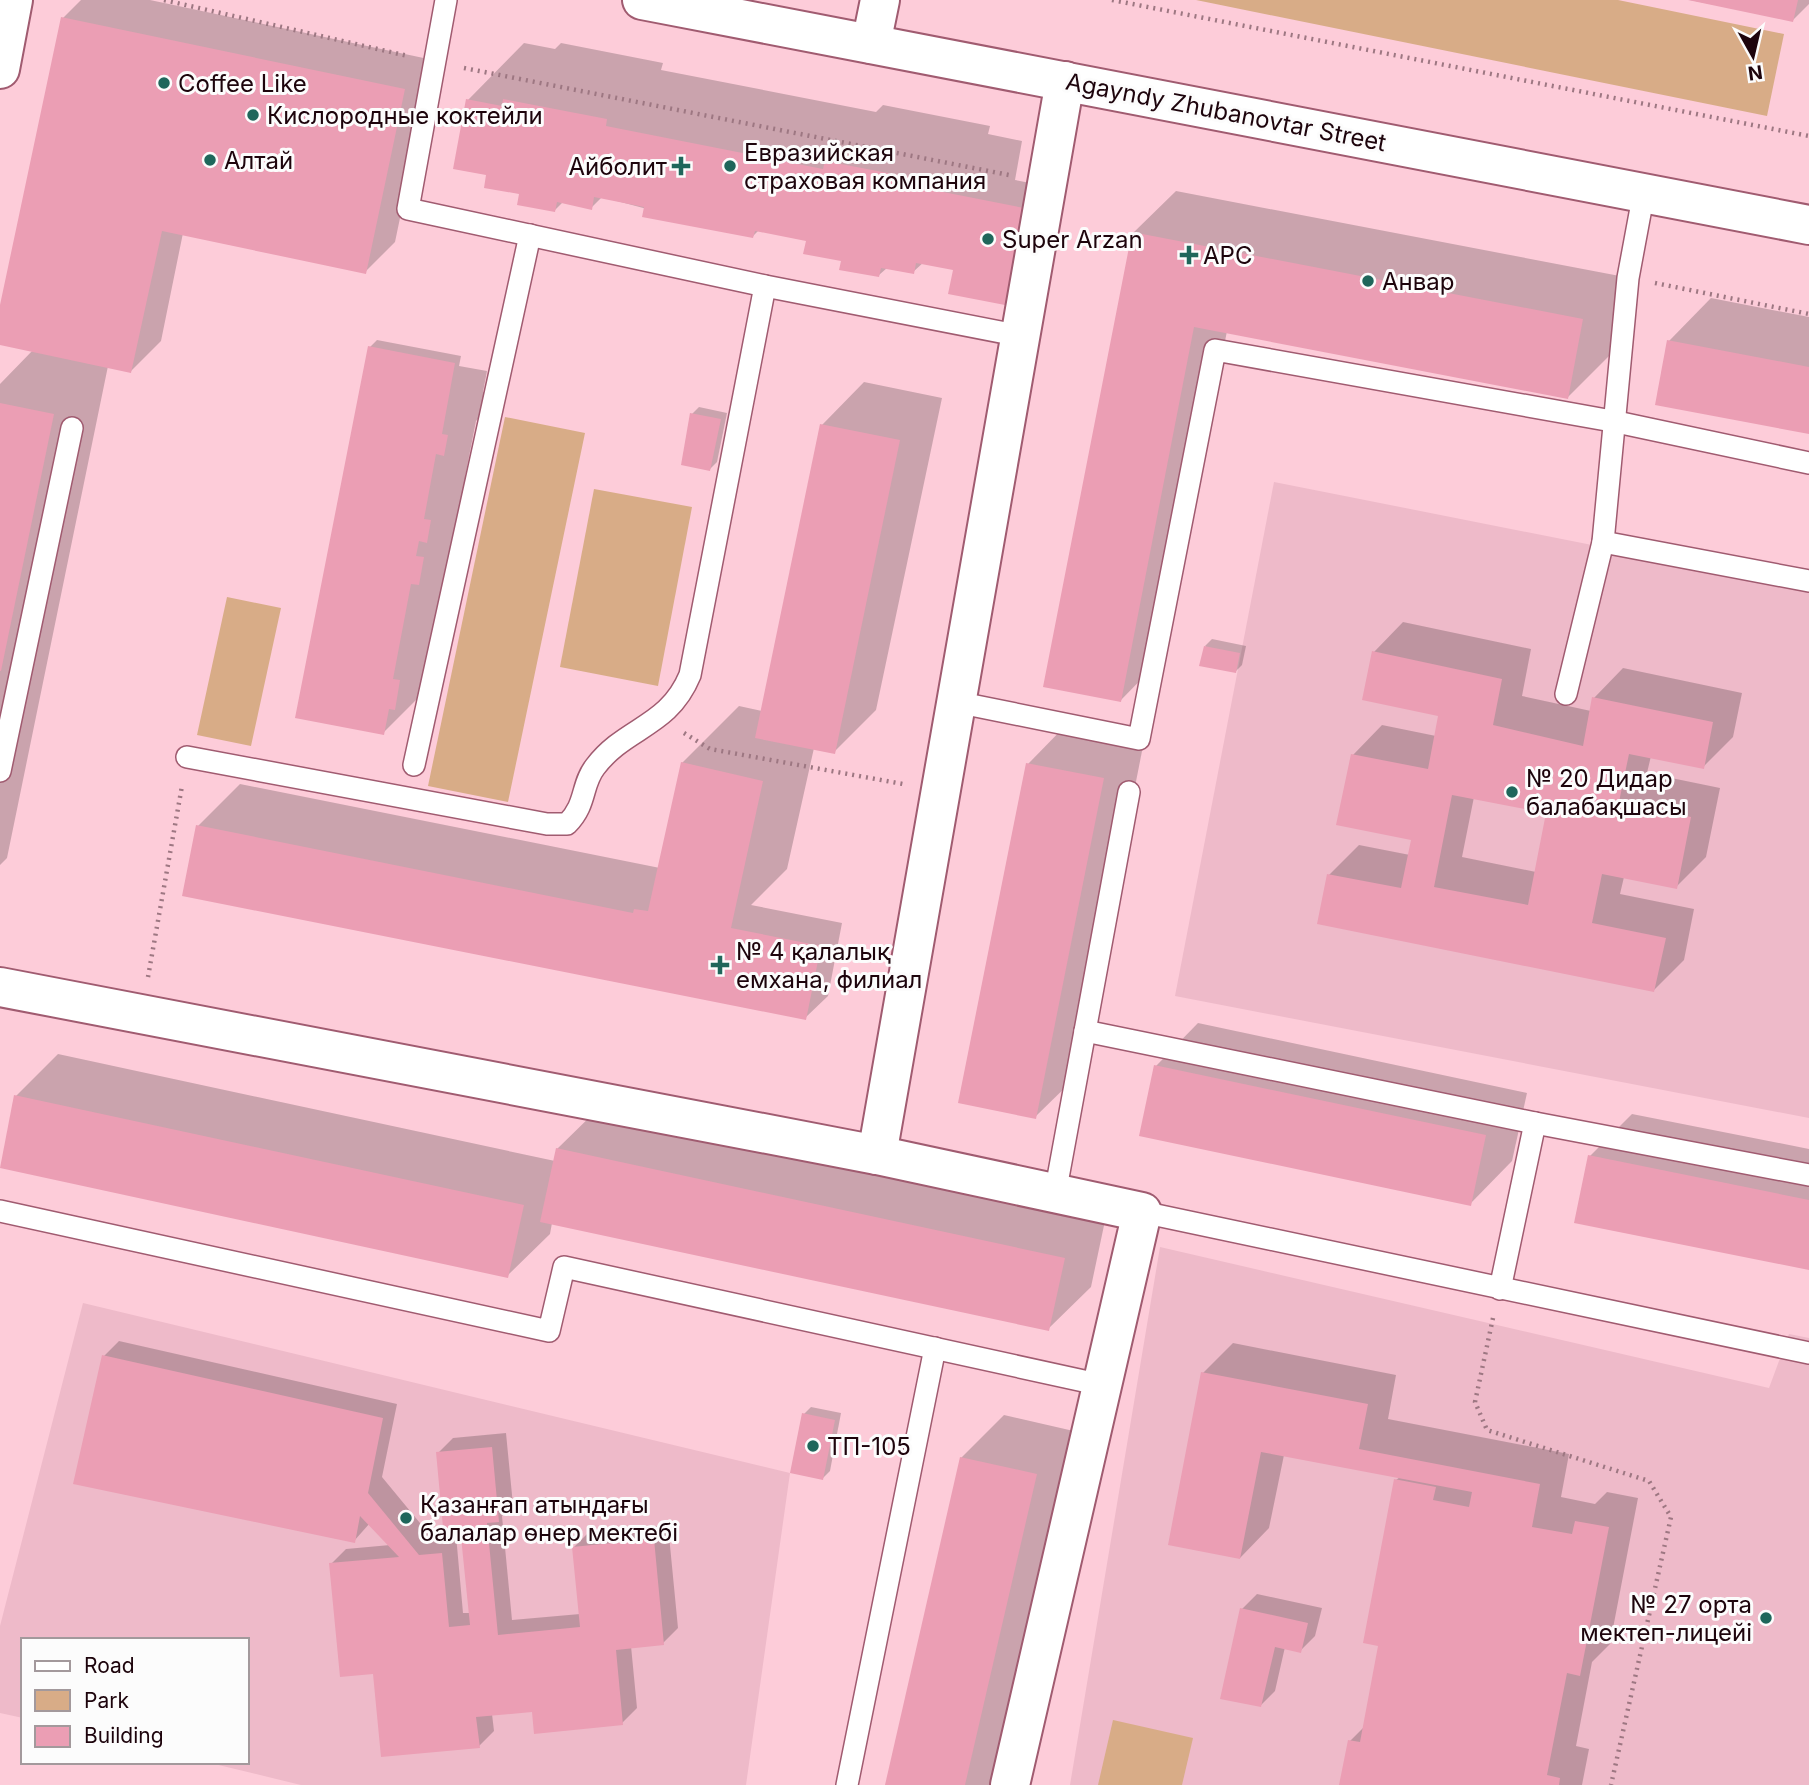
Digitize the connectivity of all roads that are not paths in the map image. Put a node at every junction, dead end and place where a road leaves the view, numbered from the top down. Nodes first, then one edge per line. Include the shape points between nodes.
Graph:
1 (13, 0) edge
2 (446, 0) edge
3 (642, 0) edge
4 (880, 0) edge
5 (871, 44) junction
6 (0, 69) edge
7 (1065, 81) junction
8 (1644, 192) junction
9 (1809, 225) edge
10 (530, 235) junction
11 (765, 286) junction
12 (1020, 336) junction
13 (1612, 421) junction
14 (72, 428) dead end
15 (1809, 463) edge
16 (1602, 542) junction
17 (1809, 581) edge
18 (1566, 694) dead end
19 (956, 702) junction
20 (187, 757) road end
21 (414, 765) dead end
22 (0, 771) edge
23 (1129, 792) dead end
24 (1, 990) edge
25 (1085, 1031) junction
26 (1535, 1124) junction
27 (877, 1156) junction
28 (1809, 1175) edge
29 (1055, 1194) junction
30 (0, 1212) edge
31 (1142, 1212) junction
32 (1500, 1289) junction
33 (935, 1348) junction
34 (1809, 1353) edge
35 (1102, 1385) junction
36 (847, 1785) edge
37 (1010, 1785) edge

1 - 6 street
2 - 10 lane via 408,209
3 - 5 street, Agayndy Zhubanovtar Street
4 - 5 street
5 - 7 street, Agayndy Zhubanovtar Street
7 - 8 street, Agayndy Zhubanovtar Street
7 - 12 street
8 - 9 street, Agayndy Zhubanovtar Street
8 - 13 lane via 1628,278
10 - 11 lane
10 - 21 lane
11 - 12 lane
11 - 20 lane via 690,675 673,707 606,754 593,770 580,811 567,824
12 - 19 street
13 - 15 lane
13 - 16 lane
13 - 19 lane via 1215,350 1139,739
14 - 22 lane
16 - 17 lane
16 - 18 lane
19 - 27 street
23 - 25 lane
24 - 27 street
25 - 26 lane
25 - 29 lane
26 - 28 lane
26 - 32 lane
27 - 29 street
29 - 31 street
30 - 33 lane via 549,1331 565,1267
31 - 32 lane
31 - 35 street
32 - 34 lane
33 - 35 lane
33 - 36 lane
35 - 37 street

